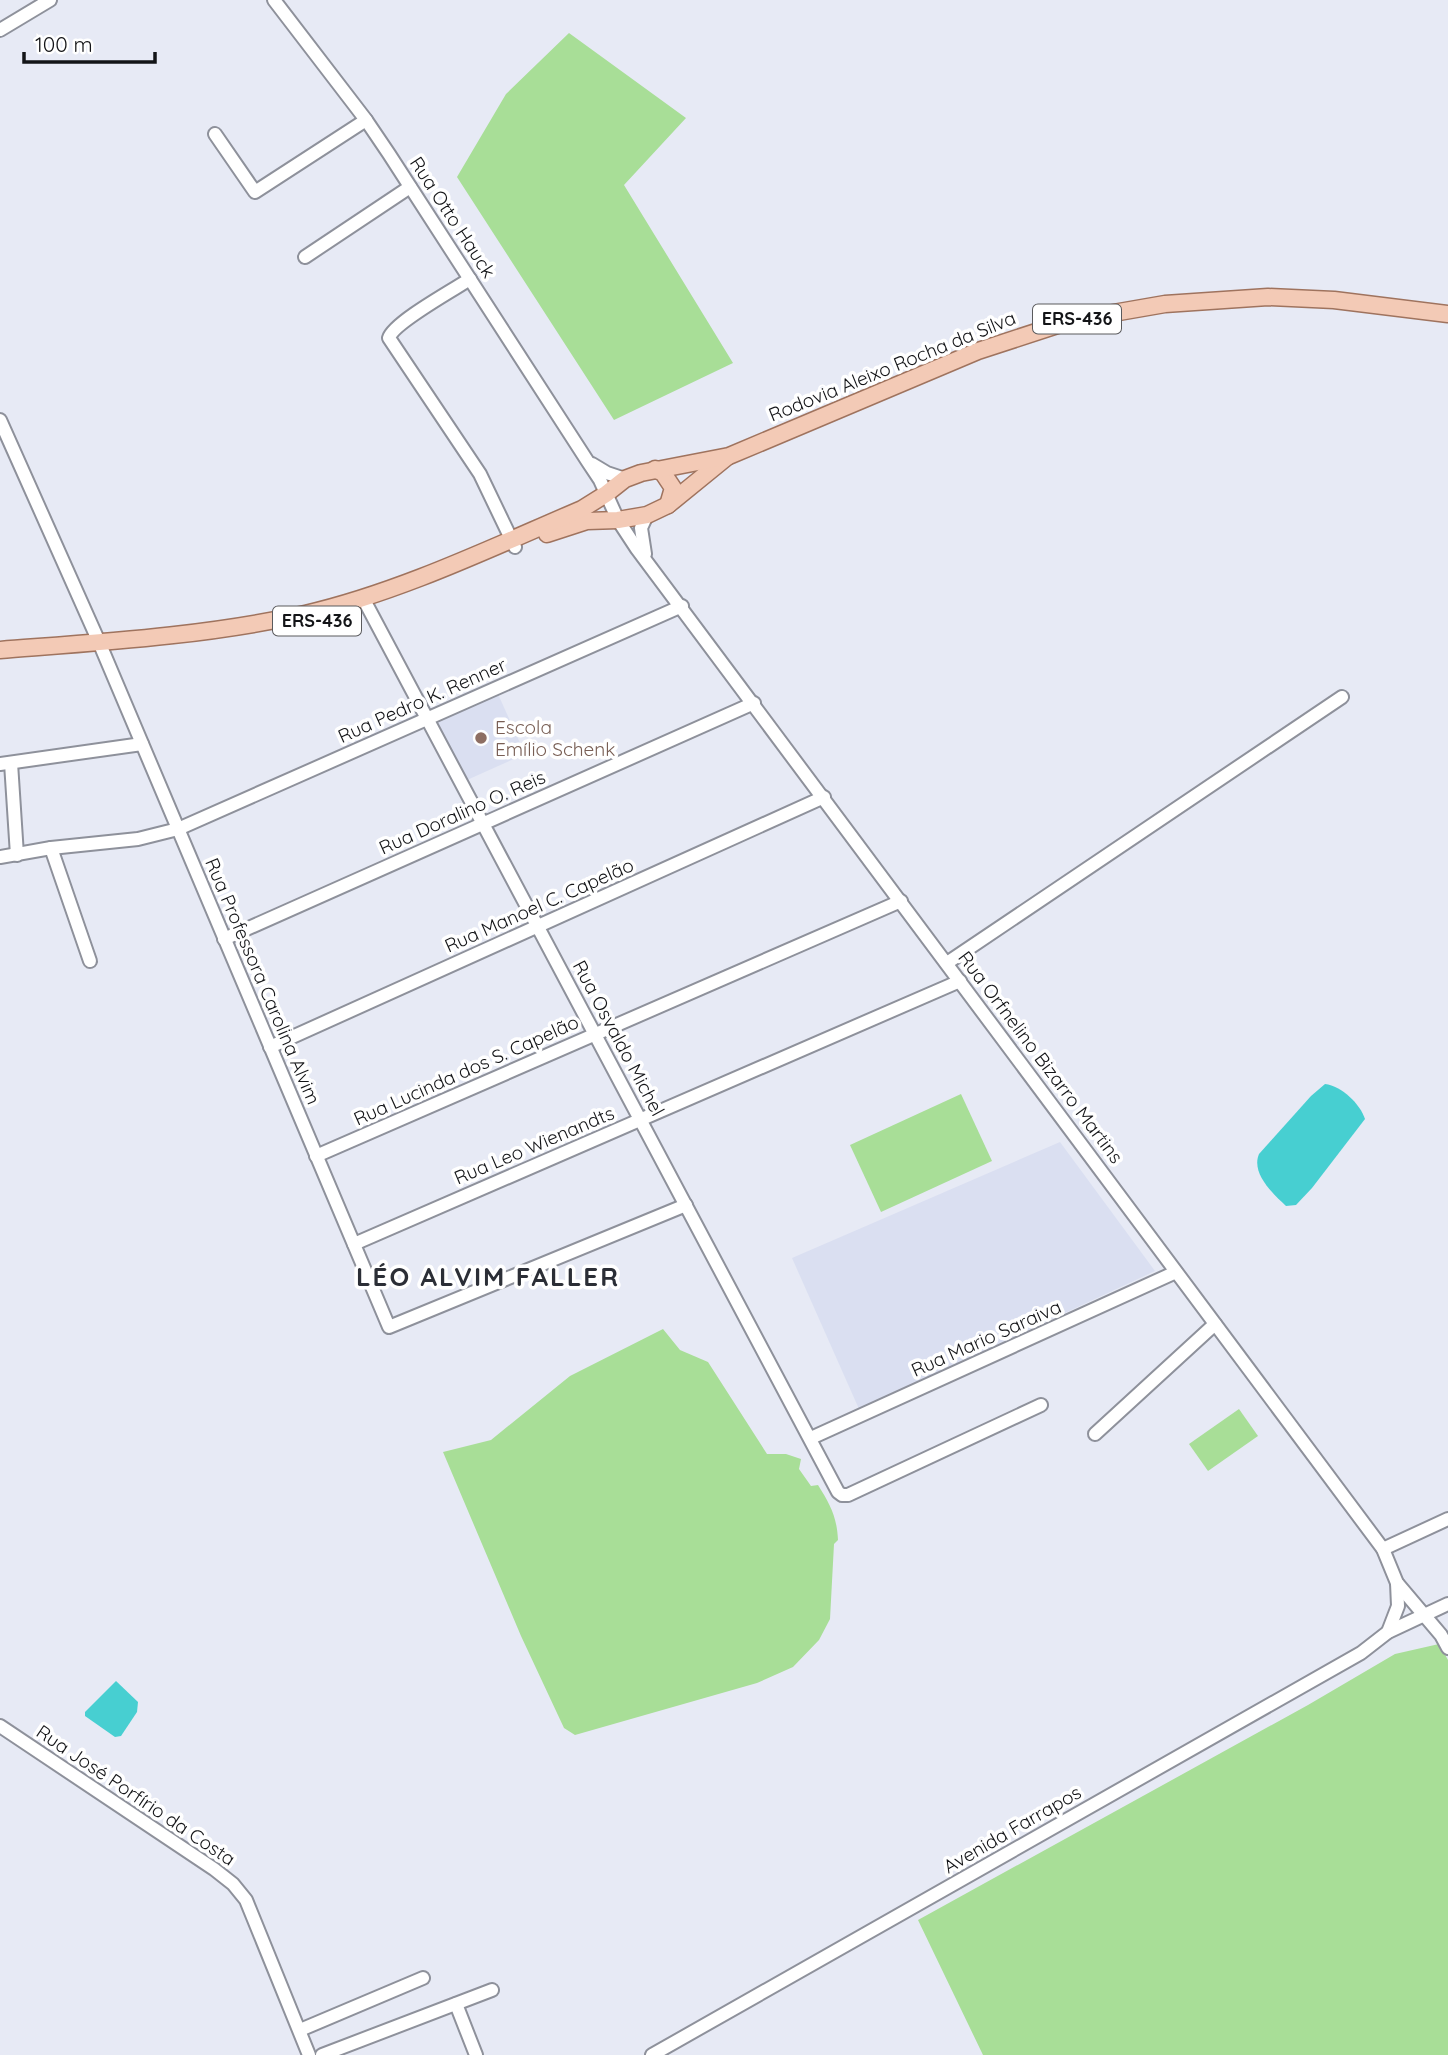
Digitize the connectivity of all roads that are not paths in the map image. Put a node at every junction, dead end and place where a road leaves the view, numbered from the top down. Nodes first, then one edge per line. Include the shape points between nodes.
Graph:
1 (49, 0) edge
2 (274, 0) edge
3 (0, 30) edge
4 (366, 120) junction
5 (215, 134) dead end
6 (410, 187) junction
7 (305, 257) dead end
8 (470, 279) junction
9 (1448, 314) edge
10 (0, 420) edge
11 (729, 456) junction
12 (589, 462) junction
13 (655, 469) junction
14 (625, 479) junction
15 (606, 495) junction
16 (668, 505) junction
17 (647, 514) junction
18 (618, 520) junction
19 (513, 543) junction
20 (646, 558) junction
21 (365, 602) junction
22 (682, 606) junction
23 (101, 647) junction
24 (0, 650) edge
25 (0, 660) edge
26 (1342, 697) dead end
27 (754, 703) junction
28 (427, 719) junction
29 (142, 744) junction
30 (6, 763) edge
31 (824, 797) junction
32 (483, 824) junction
33 (178, 829) junction
34 (51, 848) junction
35 (17, 855) junction
36 (0, 857) edge
37 (901, 901) junction
38 (538, 926) junction
39 (224, 939) junction
40 (90, 961) dead end
41 (947, 963) junction
42 (960, 981) junction
43 (596, 1035) junction
44 (270, 1047) junction
45 (641, 1119) junction
46 (316, 1156) junction
47 (686, 1205) junction
48 (354, 1244) junction
49 (1177, 1272) junction
50 (1215, 1324) junction
51 (1041, 1405) dead end
52 (1095, 1434) dead end
53 (811, 1438) junction
54 (1448, 1519) edge
55 (1383, 1549) junction
56 (1397, 1583) junction
57 (1448, 1604) edge
58 (1425, 1615) junction
59 (1388, 1632) junction
60 (1448, 1648) edge
61 (0, 1727) edge
62 (423, 1978) dead end
63 (492, 1990) dead end
64 (456, 2004) junction
65 (300, 2030) junction
66 (473, 2054) edge
67 (309, 2055) edge
68 (322, 2055) edge
69 (652, 2055) edge

1 - 3 street
2 - 4 street, Rua Otto Hauck
4 - 5 street via 255,192
4 - 6 street, Rua Otto Hauck
6 - 7 street
6 - 8 street, Rua Otto Hauck
8 - 12 street, Rua Otto Hauck
8 - 19 street via 403,322 390,334 390,342 480,474
9 - 11 main road, Rodovia Aleixo Rocha da Silva / ERS-436 via 1268,297 1207,299 1107,313 978,351
10 - 23 street, Rua Professora Carolina Alvim
11 - 13 main road, Rodovia Aleixo Rocha da Silva / ERS-436
11 - 16 main road, Rodovia Aleixo Rocha da Silva / ERS-436
12 - 14 street
12 - 15 street, Rua Orfnelino Bizarro Martins
13 - 14 main road, Rodovia Aleixo Rocha da Silva / ERS-436
13 - 16 main road via 663,472 673,488
14 - 15 main road, Rodovia Aleixo Rocha da Silva / ERS-436
15 - 18 street, Rua Orfnelino Bizarro Martins
15 - 19 main road, Rodovia Aleixo Rocha da Silva / ERS-436
16 - 17 main road, Rodovia Aleixo Rocha da Silva / ERS-436
17 - 18 main road, Rodovia Aleixo Rocha da Silva / ERS-436
17 - 20 street via 641,528
18 - 19 main road, Rodovia Aleixo Rocha da Silva / ERS-436 via 587,521
18 - 20 street, Rua Orfnelino Bizarro Martins
19 - 21 main road, Rodovia Aleixo Rocha da Silva / ERS-436 via 444,578
20 - 22 street, Rua Orfnelino Bizarro Martins
21 - 23 main road, Rodovia Aleixo Rocha da Silva / ERS-436 via 307,624 218,640
21 - 28 street, Rua Osvaldo Michel
22 - 27 street, Rua Orfnelino Bizarro Martins
22 - 28 street, Rua Pedro K. Renner
23 - 24 main road, Rodovia Aleixo Rocha da Silva / ERS-436
23 - 25 main road, Rodovia Aleixo Rocha da Silva / ERS-436
23 - 29 street, Rua Professora Carolina Alvim
26 - 41 street
27 - 31 street, Rua Orfnelino Bizarro Martins
27 - 32 street, Rua Doralino O. Reis
28 - 32 street, Rua Osvaldo Michel
28 - 33 street, Rua Pedro K. Renner
29 - 30 street
29 - 33 street, Rua Professora Carolina Alvim
30 - 35 street
31 - 37 street, Rua Orfnelino Bizarro Martins
31 - 38 street, Rua Manoel C. Capelão
32 - 38 street, Rua Osvaldo Michel
32 - 39 street, Rua Doralino O. Reis
33 - 34 street, Rua Pedro K. Renner via 138,839
33 - 39 street, Rua Professora Carolina Alvim
34 - 35 street, Rua Pedro K. Renner
34 - 40 street
35 - 36 street, Rua Pedro K. Renner
37 - 41 street, Rua Orfnelino Bizarro Martins
37 - 43 street, Rua Lucinda dos S. Capelão
38 - 43 street, Rua Osvaldo Michel
38 - 44 street, Rua Manoel C. Capelão
39 - 44 street, Rua Professora Carolina Alvim
41 - 42 street, Rua Orfnelino Bizarro Martins
42 - 45 street, Rua Leo Wienandts
42 - 49 street, Rua Orfnelino Bizarro Martins
43 - 45 street, Rua Osvaldo Michel
43 - 46 street, Rua Lucinda dos S. Capelão
44 - 46 street, Rua Professora Carolina Alvim
45 - 47 street, Rua Osvaldo Michel
45 - 48 street, Rua Leo Wienandts
46 - 48 street, Rua Professora Carolina Alvim
47 - 48 street, Rua Professora Carolina Alvim via 389,1327
47 - 53 street, Rua Osvaldo Michel
49 - 50 street, Rua Orfnelino Bizarro Martins
49 - 53 street, Rua Mario Saraiva
50 - 52 street
50 - 55 street, Rua Orfnelino Bizarro Martins
51 - 53 street, Rua Osvaldo Michel via 842,1495
54 - 55 street
55 - 56 street, Rua Orfnelino Bizarro Martins
56 - 58 street
56 - 59 street via 1398,1605
57 - 58 street, Avenida Farrapos
58 - 59 street, Avenida Farrapos
58 - 60 street
59 - 69 street, Avenida Farrapos via 1362,1653
61 - 65 street, Rua José Porfírio da Costa via 233,1885 246,1900
62 - 65 street
63 - 64 street
64 - 66 street
64 - 68 street
65 - 67 street, Rua José Porfírio da Costa

